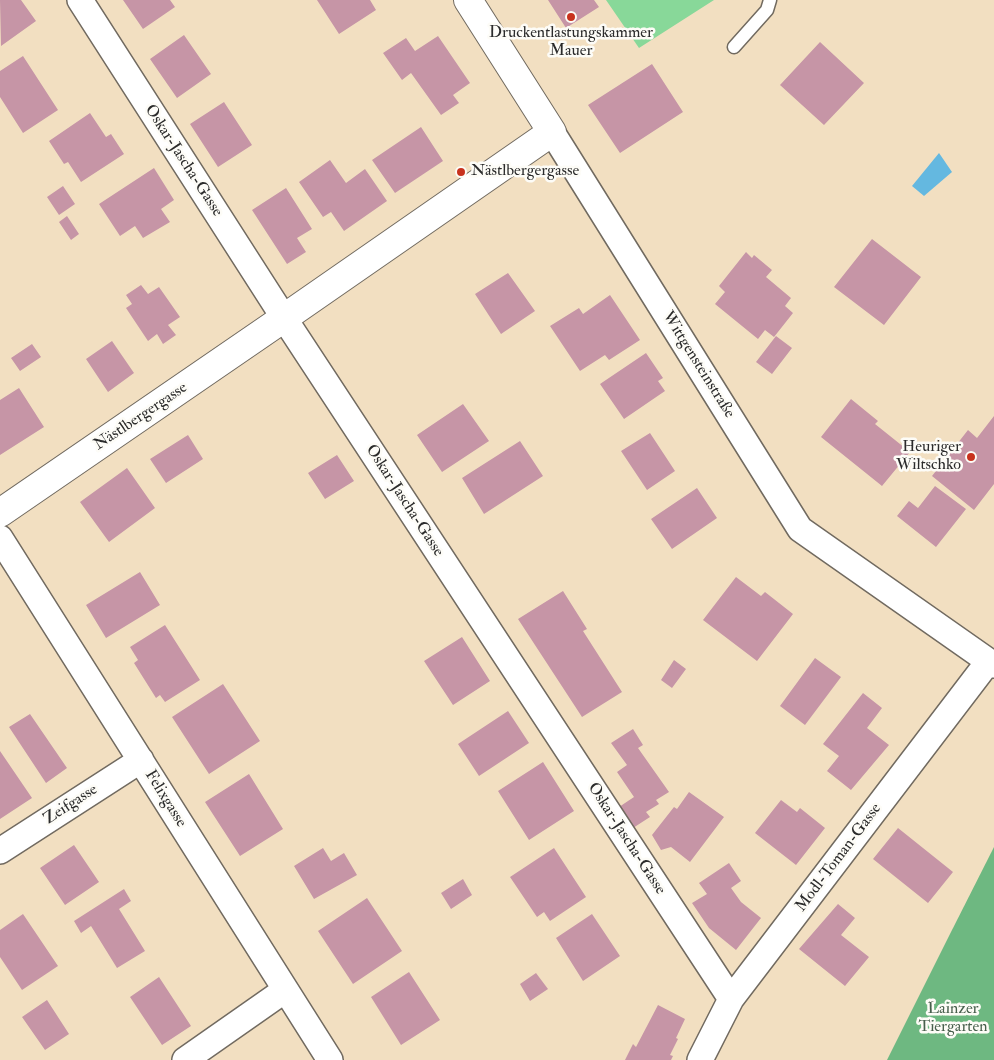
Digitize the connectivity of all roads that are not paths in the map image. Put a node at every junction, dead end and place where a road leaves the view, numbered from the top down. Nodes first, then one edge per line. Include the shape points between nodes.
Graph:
1 (80, 0) edge
2 (468, 0) edge
3 (770, 0) edge
4 (734, 47) dead end
5 (552, 132) junction
6 (284, 318) junction
7 (0, 513) edge
8 (0, 538) edge
9 (991, 663) edge
10 (141, 760) junction
11 (0, 851) edge
12 (285, 990) junction
13 (731, 999) junction
14 (185, 1060) edge
15 (330, 1060) edge
16 (700, 1060) edge

1 - 6 street, Oskar-Jascha-Gasse
2 - 5 street, Wittgensteinstraße
3 - 4 lane via 767,10
5 - 6 street, Nästlbergergasse
5 - 9 street, Wittgensteinstraße via 800,529
6 - 7 street, Nästlbergergasse
6 - 13 street, Oskar-Jascha-Gasse
8 - 10 street, Felixgasse
9 - 13 street, Modl-Toman-Gasse
10 - 11 street, Zeifgasse
10 - 12 street, Felixgasse
12 - 14 street
12 - 15 street, Felixgasse
13 - 16 street, Modl-Toman-Gasse

